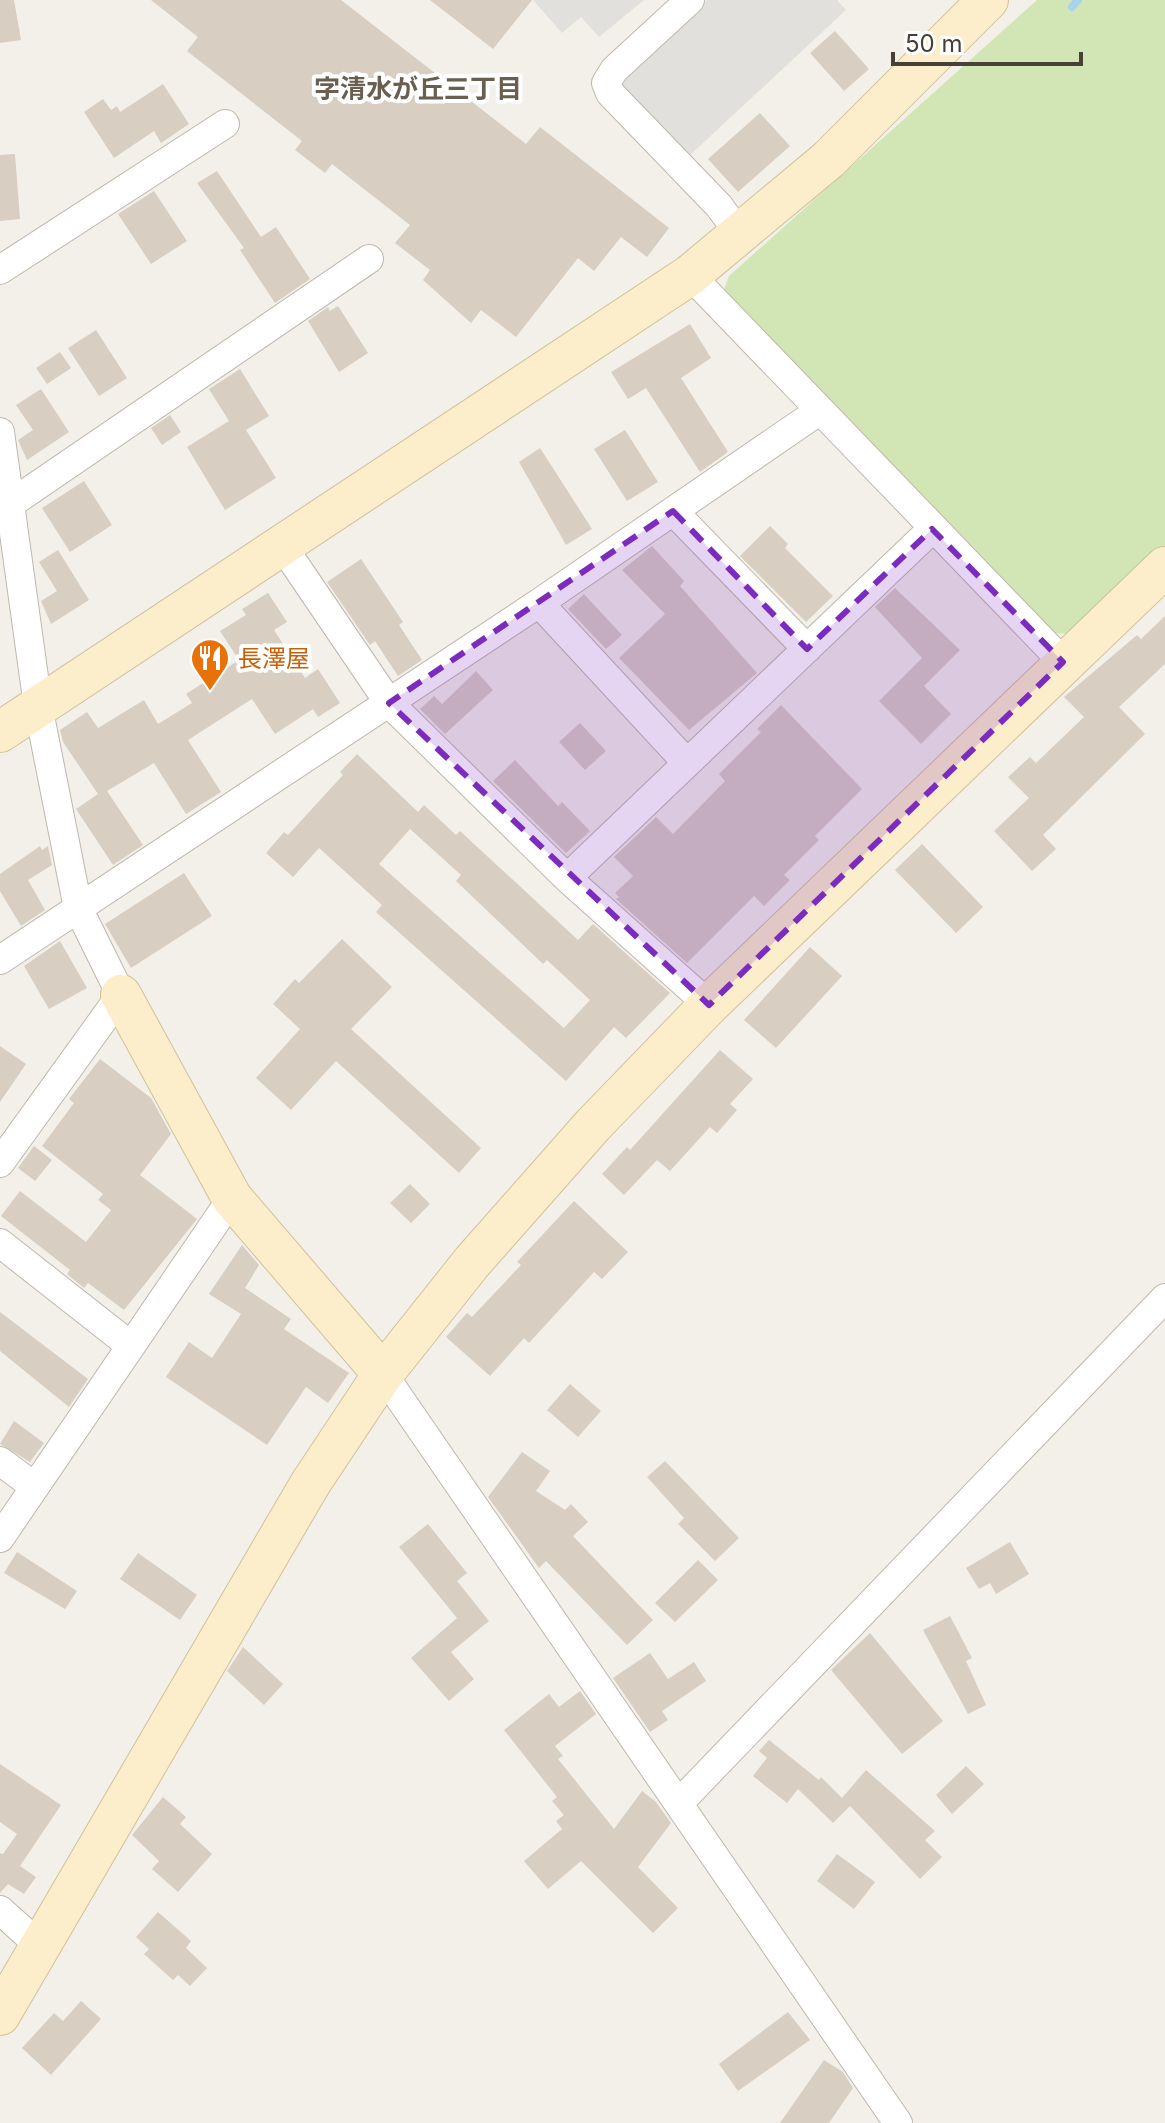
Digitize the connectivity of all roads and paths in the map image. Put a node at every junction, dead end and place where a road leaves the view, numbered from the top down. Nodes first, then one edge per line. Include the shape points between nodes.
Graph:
1 (690, 0) edge
2 (988, 0) edge
3 (225, 124) dead end
4 (740, 235) junction
5 (369, 259) dead end
6 (0, 270) edge
7 (690, 275) junction
8 (819, 411) junction
9 (0, 432) edge
10 (4, 509) edge
11 (673, 511) junction
12 (932, 529) junction
13 (281, 544) junction
14 (1165, 567) edge
15 (539, 603) junction
16 (807, 649) junction
17 (1063, 662) junction
18 (389, 703) junction
19 (38, 706) junction
20 (0, 732) edge
21 (687, 763) junction
22 (567, 878) junction
23 (78, 908) junction
24 (0, 960) edge
25 (121, 995) junction
26 (709, 1005) junction
27 (0, 1163) edge
28 (232, 1198) junction
29 (0, 1243) edge
30 (1165, 1298) edge
31 (131, 1346) junction
32 (383, 1374) junction
33 (0, 1461) edge
34 (35, 1487) junction
35 (0, 1538) edge
36 (680, 1802) junction
37 (0, 1910) edge
38 (41, 1947) junction
39 (0, 2015) edge
40 (898, 2123) edge

1 - 4 street via 606,83
2 - 4 street via 828,160
3 - 6 street
4 - 7 street
5 - 10 street
7 - 8 street
7 - 13 street
8 - 11 street
8 - 12 street
9 - 10 street
10 - 19 street
11 - 15 street
11 - 16 street
12 - 16 street
12 - 17 street
13 - 18 street
13 - 19 street
14 - 17 street
15 - 18 street
15 - 21 street
16 - 21 street
17 - 26 street
18 - 22 street
18 - 23 street
19 - 20 street
19 - 23 street
21 - 22 street
22 - 26 street
23 - 24 street
23 - 25 street
25 - 27 street
25 - 28 street
26 - 32 street via 593,1125 472,1262
28 - 31 street
28 - 32 street
29 - 31 street
30 - 36 street
31 - 34 street
32 - 36 street
32 - 38 street via 310,1484
33 - 34 street
34 - 35 street
36 - 40 street
37 - 38 street
38 - 39 street

